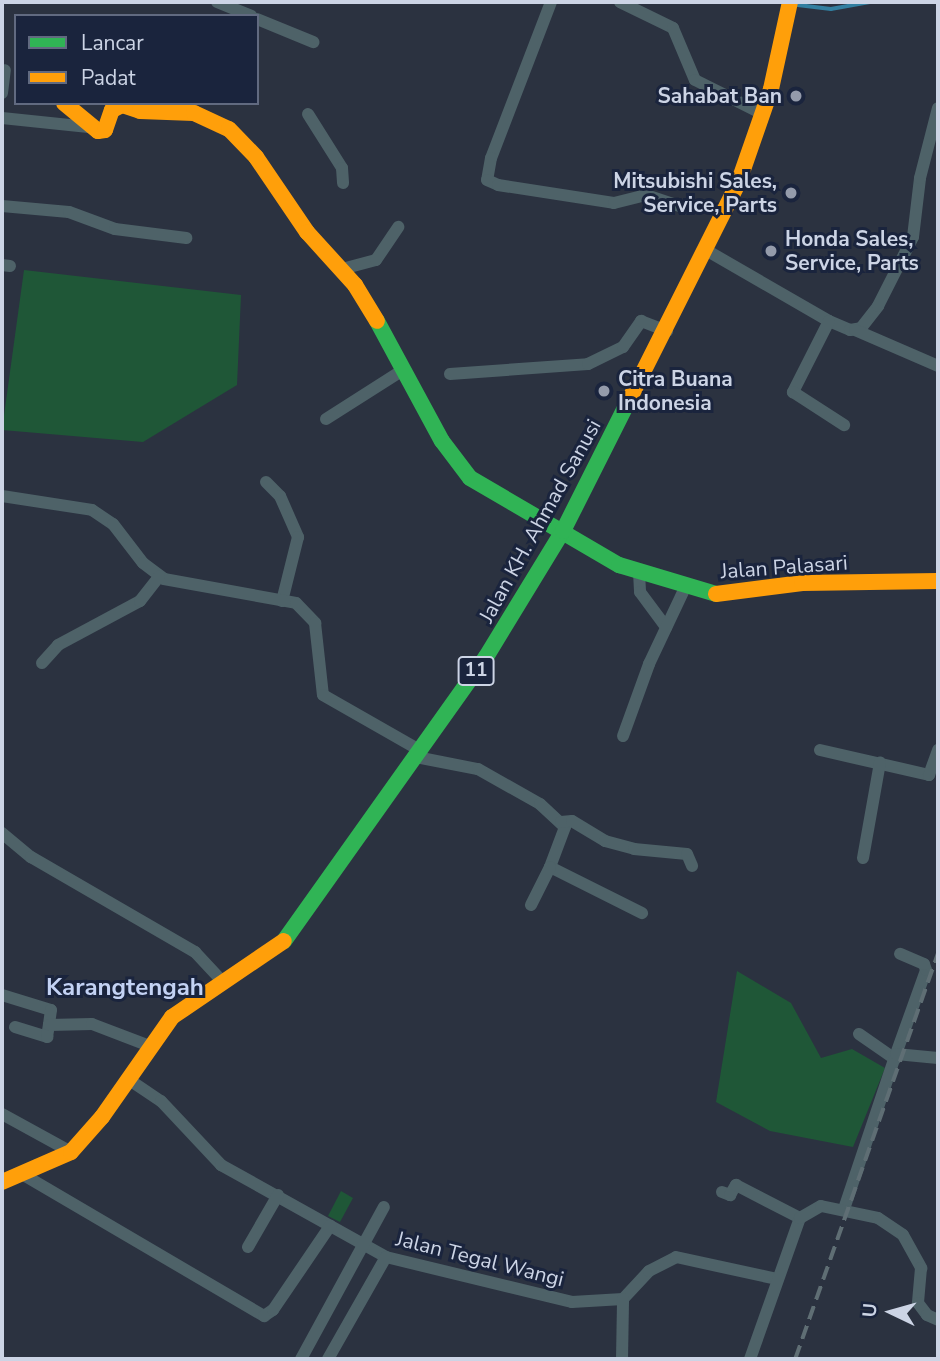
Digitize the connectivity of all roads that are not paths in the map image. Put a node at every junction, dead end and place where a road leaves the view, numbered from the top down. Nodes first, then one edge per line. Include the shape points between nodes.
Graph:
1 (217, 2) edge
2 (551, 2) edge
3 (620, 2) edge
4 (790, 2) edge
5 (245, 14) edge
6 (259, 20) edge
7 (313, 42) dead end
8 (7, 70) edge
9 (2, 93) edge
10 (66, 105) edge
11 (938, 108) edge
12 (308, 114) dead end
13 (763, 114) junction
14 (2, 118) edge
15 (89, 127) junction
16 (343, 183) dead end
17 (2, 206) edge
18 (688, 209) dead end
19 (398, 227) dead end
20 (186, 238) dead end
21 (706, 250) junction
22 (342, 269) junction
23 (829, 321) junction
24 (855, 330) junction
25 (667, 331) junction
26 (938, 366) edge
27 (404, 370) junction
28 (450, 374) dead end
29 (326, 419) dead end
30 (844, 425) dead end
31 (266, 482) dead end
32 (2, 496) edge
33 (562, 531) junction
34 (639, 572) junction
35 (159, 577) junction
36 (938, 581) edge
37 (685, 588) junction
38 (282, 601) junction
39 (666, 627) junction
40 (42, 663) dead end
41 (623, 736) dead end
42 (820, 750) dead end
43 (938, 750) edge
44 (418, 754) junction
45 (880, 763) junction
46 (561, 822) junction
47 (2, 833) edge
48 (863, 858) dead end
49 (692, 866) dead end
50 (551, 867) junction
51 (531, 905) dead end
52 (642, 913) dead end
53 (900, 954) dead end
54 (223, 982) junction
55 (2, 995) edge
56 (49, 1026) junction
57 (15, 1027) dead end
58 (859, 1034) dead end
59 (150, 1046) junction
60 (896, 1056) junction
61 (938, 1058) edge
62 (128, 1079) junction
63 (2, 1114) edge
64 (71, 1152) junction
65 (22, 1174) junction
66 (2, 1182) edge
67 (722, 1192) dead end
68 (278, 1195) junction
69 (384, 1207) dead end
70 (844, 1209) junction
71 (800, 1218) junction
72 (330, 1226) junction
73 (364, 1246) junction
74 (248, 1247) dead end
75 (386, 1257) junction
76 (777, 1279) junction
77 (623, 1299) junction
78 (938, 1320) edge
79 (301, 1359) edge
80 (328, 1359) edge
81 (622, 1359) edge
82 (750, 1359) edge

1 - 5 street
2 - 18 street via 491,158 487,180 614,204 646,195
3 - 13 street via 673,28 695,80
4 - 13 main road, Jalan KH. Ahmad Sanusi / 11
6 - 7 street
8 - 9 street
10 - 15 main road
11 - 24 street via 920,177 913,237 878,306
12 - 16 street via 342,168
13 - 21 main road, Jalan KH. Ahmad Sanusi / 11 via 739,181
14 - 15 street
15 - 22 main road, Jalan Palasari via 105,130 116,105 194,113 210,119 244,143
17 - 20 street via 69,212 115,229
19 - 22 street via 376,260
21 - 23 street
21 - 25 main road, Jalan KH. Ahmad Sanusi / 11
22 - 27 main road, Jalan Palasari
23 - 24 street
23 - 30 street via 793,393
24 - 26 street
25 - 28 street via 641,321 623,347 588,364
25 - 33 main road, Jalan KH. Ahmad Sanusi / 11
27 - 29 street
27 - 33 main road, Jalan Palasari via 442,441 470,478
31 - 38 street via 279,496 298,537
32 - 35 street via 92,510 113,524
33 - 34 main road, Jalan Palasari
33 - 44 main road, Jalan KH. Ahmad Sanusi / 11 via 517,610
34 - 37 main road, Jalan Palasari
34 - 39 street via 643,599
35 - 38 street
35 - 40 street via 140,601 58,645
36 - 37 main road, Jalan Palasari via 802,583 726,596
37 - 39 street
38 - 44 street via 296,603 315,623 323,695
39 - 41 street
42 - 45 street
43 - 45 street via 929,775
44 - 46 street via 492,775
44 - 54 main road, Jalan KH. Ahmad Sanusi / 11 via 297,928 259,962
45 - 48 street
46 - 49 street via 572,821 605,841 634,849 687,854
46 - 50 street via 565,834
47 - 54 street via 32,857 195,952
50 - 51 street
50 - 52 street
53 - 60 street via 924,964 926,970
54 - 59 main road, Jalan KH. Ahmad Sanusi / 11 via 172,1017
55 - 56 street via 50,1010
56 - 57 street via 47,1037
56 - 59 street via 92,1024
58 - 60 street
59 - 62 main road, Jalan KH. Ahmad Sanusi / 11
60 - 61 street
60 - 70 street
62 - 64 main road, Jalan KH. Ahmad Sanusi / 11
62 - 68 street, Jalan Tegal Wangi via 161,1101 221,1165
63 - 64 street
64 - 65 main road, Jalan KH. Ahmad Sanusi / 11
65 - 66 main road, Jalan KH. Ahmad Sanusi / 11
65 - 72 street via 264,1315 273,1310
67 - 71 street via 730,1195 736,1185
68 - 72 street, Jalan Tegal Wangi
68 - 74 street
69 - 73 street
70 - 71 street via 821,1206
70 - 78 street via 878,1217 904,1235 921,1268 918,1303
71 - 76 street
72 - 73 street, Jalan Tegal Wangi
73 - 75 street, Jalan Tegal Wangi
73 - 79 street
75 - 77 street, Jalan Tegal Wangi via 572,1302
75 - 80 street
76 - 77 street via 676,1257 649,1271
76 - 82 street
77 - 81 street

